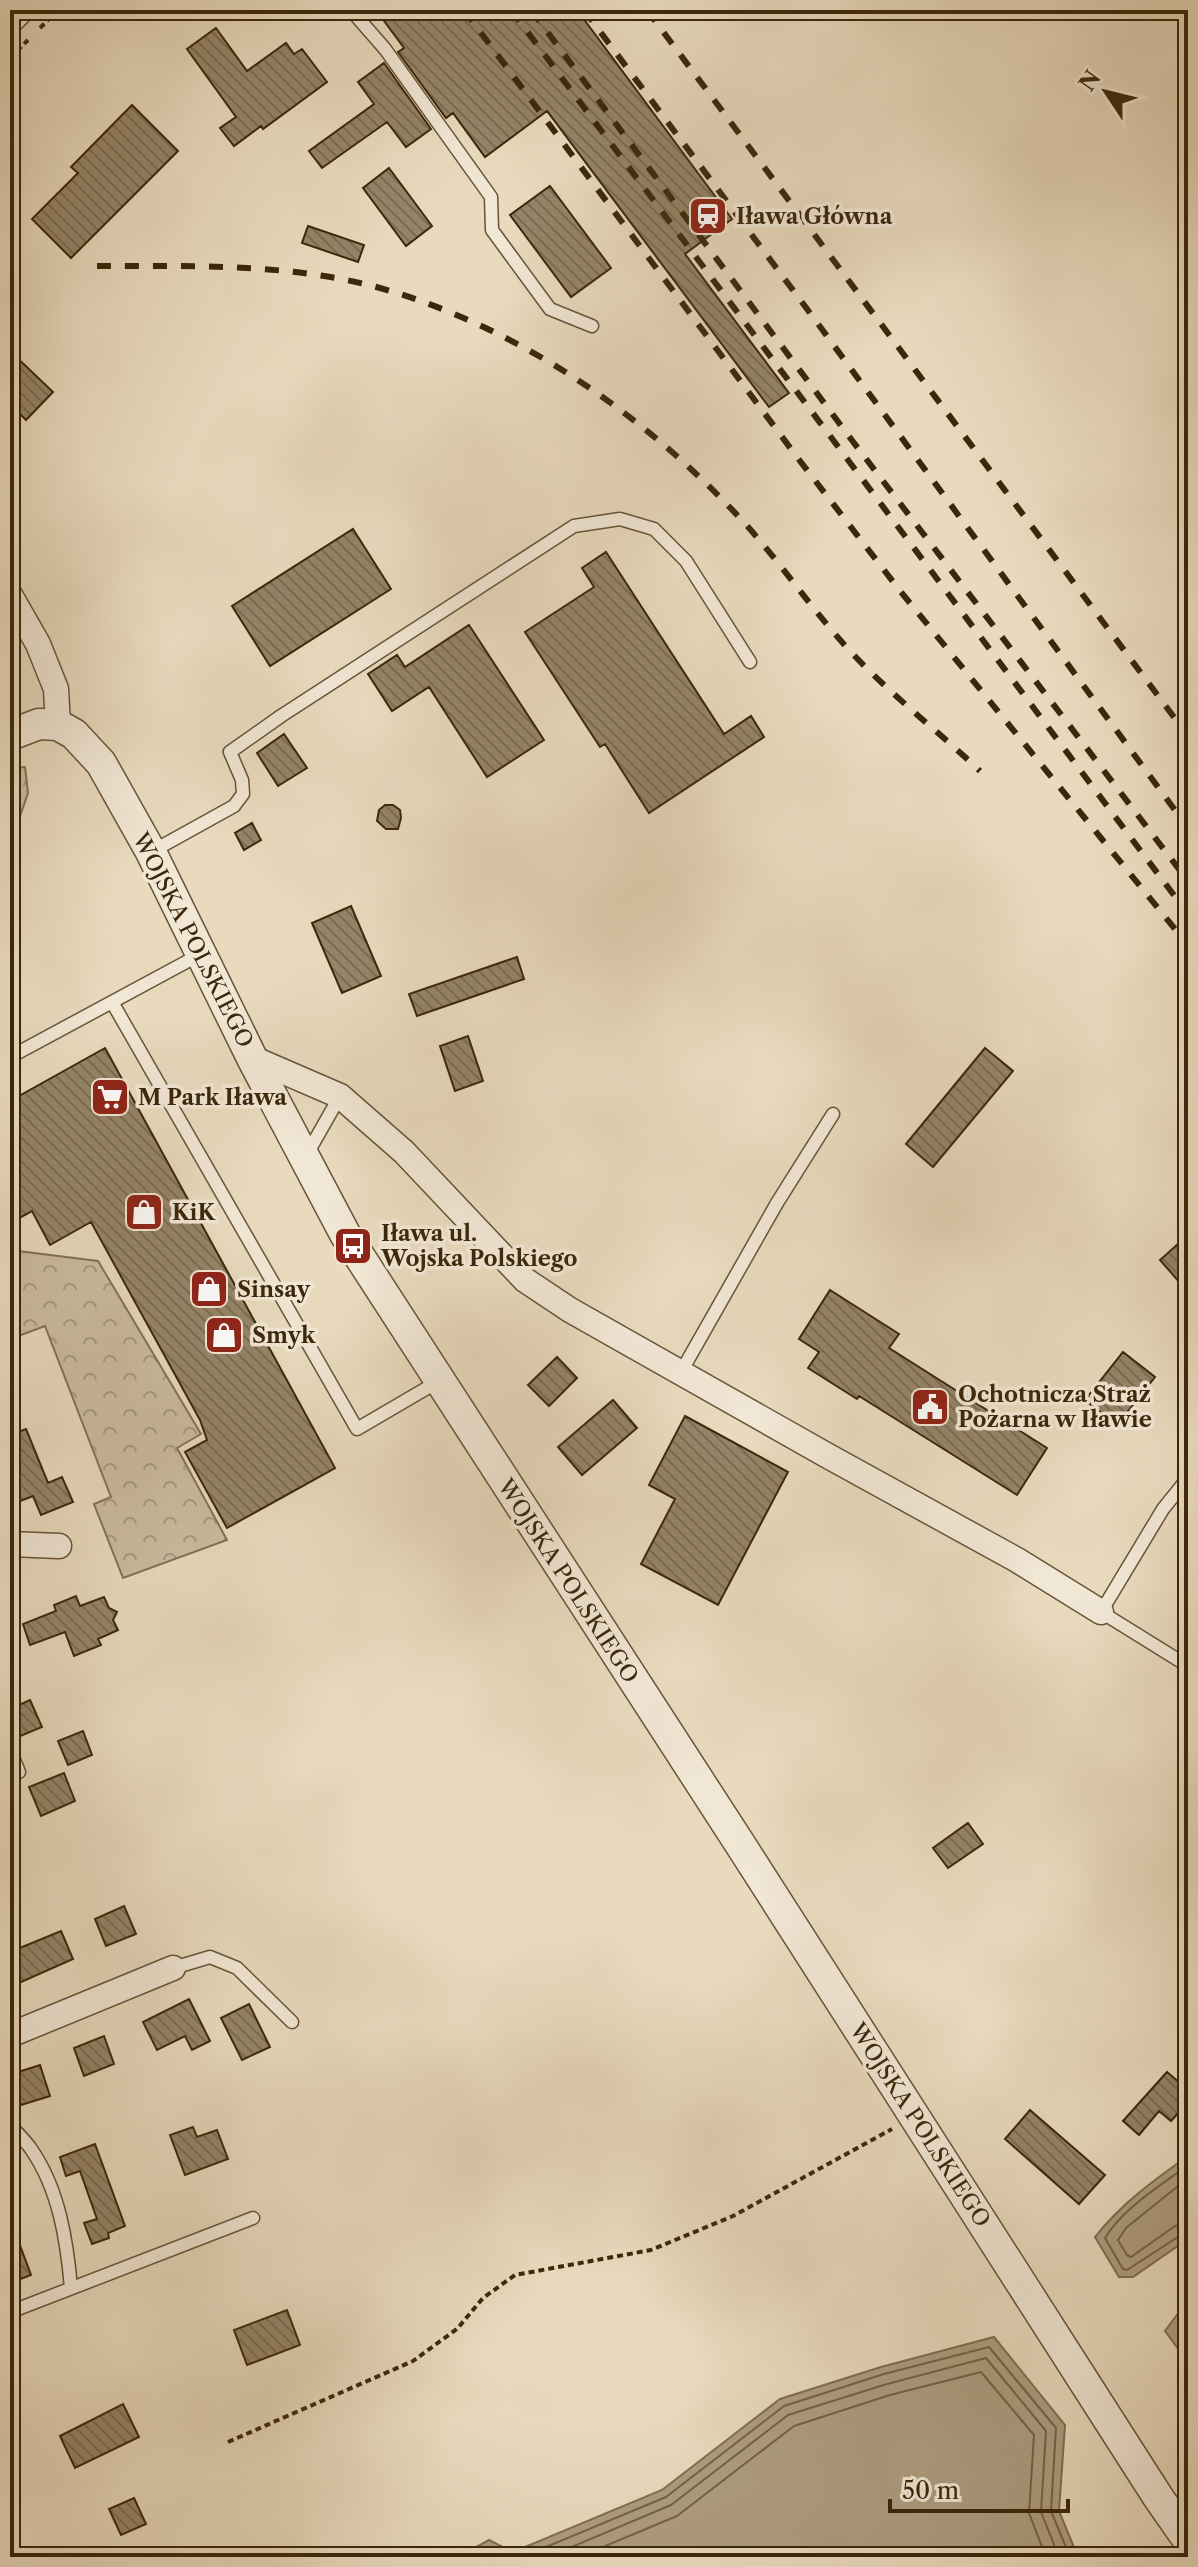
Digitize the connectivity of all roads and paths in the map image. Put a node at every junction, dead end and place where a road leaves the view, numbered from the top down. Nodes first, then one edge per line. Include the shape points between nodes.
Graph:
1 (22, 10) edge
2 (351, 10) edge
3 (10, 22) edge
4 (592, 326) dead end
5 (10, 595) edge
6 (750, 662) dead end
7 (58, 725) junction
8 (10, 735) edge
9 (151, 852) junction
10 (201, 954) junction
11 (112, 1002) junction
12 (10, 1057) edge
13 (252, 1058) junction
14 (340, 1096) junction
15 (833, 1114) dead end
16 (305, 1159) junction
17 (681, 1372) junction
18 (439, 1381) junction
19 (1188, 1478) edge
20 (10, 1544) edge
21 (59, 1546) dead end
22 (1101, 1612) junction
23 (1188, 1666) edge
24 (10, 1750) edge
25 (19, 1772) dead end
26 (173, 1968) joint
27 (292, 2022) dead end
28 (10, 2035) edge
29 (915, 2117) junction
30 (10, 2125) edge
31 (253, 2218) dead end
32 (71, 2288) junction
33 (10, 2312) edge
34 (228, 2442) dead end
35 (1188, 2540) edge

1 - 3 street
2 - 4 lane via 491,197 492,230 550,309
5 - 7 street via 56,689
6 - 9 lane via 686,561 654,529 620,519 574,526 230,752 242,780 243,794 234,806
7 - 8 street via 39,724
7 - 9 street, WOJSKA POLSKIEGO via 101,763
9 - 10 street, WOJSKA POLSKIEGO
10 - 11 lane
10 - 13 street, WOJSKA POLSKIEGO
11 - 12 lane
11 - 18 lane via 357,1429
13 - 14 street
13 - 16 street, WOJSKA POLSKIEGO
14 - 16 lane
14 - 17 street via 404,1152 525,1280
15 - 17 lane
16 - 18 street, WOJSKA POLSKIEGO via 345,1234
17 - 22 street
18 - 29 street, WOJSKA POLSKIEGO
19 - 22 lane via 1163,1509
20 - 21 street
22 - 23 lane
24 - 25 lane
26 - 27 lane via 210,1957 237,1968
26 - 28 street
29 - 34 path via 733,2216 651,2250 515,2275 413,2361
29 - 35 street, WOJSKA POLSKIEGO
30 - 32 lane via 31,2149 52,2188 68,2249
31 - 32 lane
32 - 33 lane

